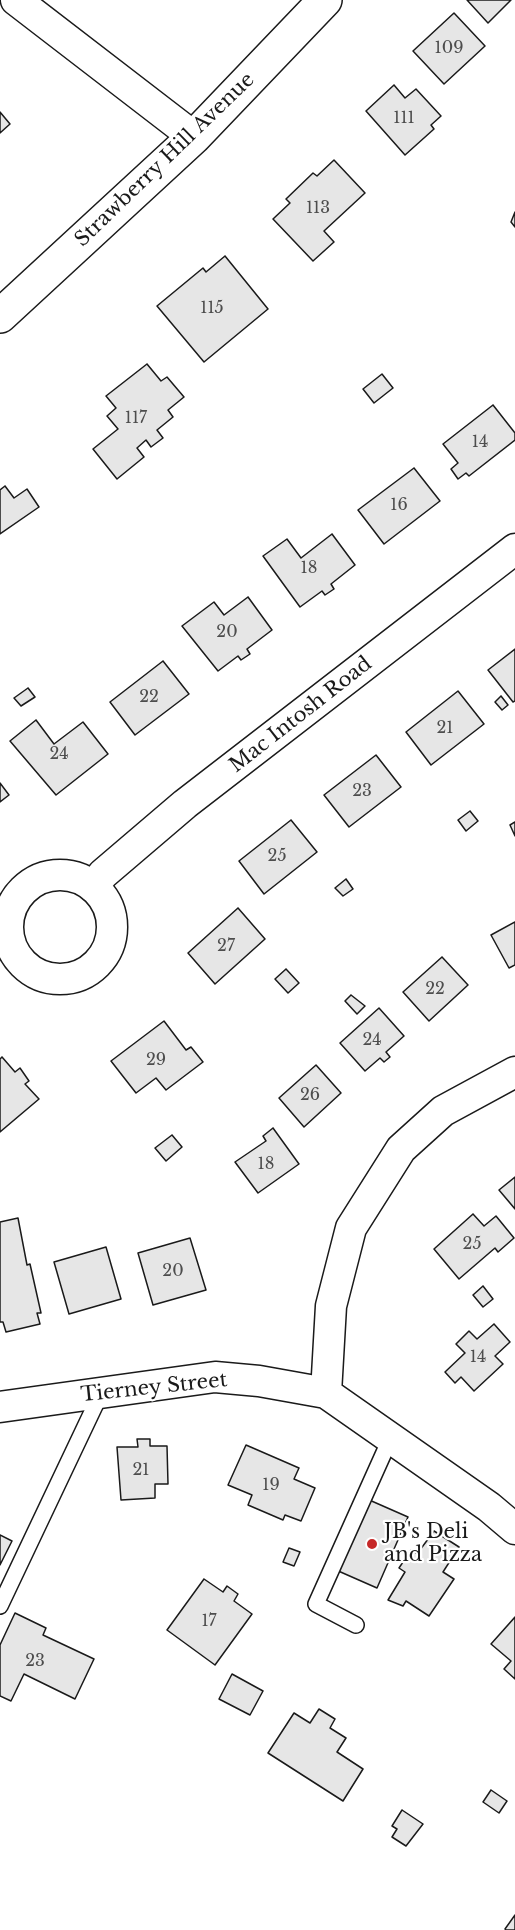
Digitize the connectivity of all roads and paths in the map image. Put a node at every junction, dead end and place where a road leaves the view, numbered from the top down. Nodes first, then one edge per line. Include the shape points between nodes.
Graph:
1 (16, 0) edge
2 (326, 0) edge
3 (194, 137) junction
4 (0, 316) edge
5 (515, 549) edge
6 (93, 887) dead end
7 (515, 1072) edge
8 (101, 1393) junction
9 (326, 1394) junction
10 (0, 1407) edge
11 (391, 1437) junction
12 (515, 1529) edge
13 (0, 1606) edge
14 (356, 1624) dead end

1 - 3 street
2 - 3 main road, Strawberry Hill Avenue
3 - 4 main road, Strawberry Hill Avenue
5 - 6 street, Mac Intosh Road via 185,804
7 - 9 street via 443,1111 401,1149 351,1228 331,1306
8 - 9 street, Tierney Street via 215,1377
8 - 10 street, Tierney Street
8 - 13 lane
9 - 11 street, Tierney Street
11 - 12 street, Tierney Street
11 - 14 lane via 316,1604

